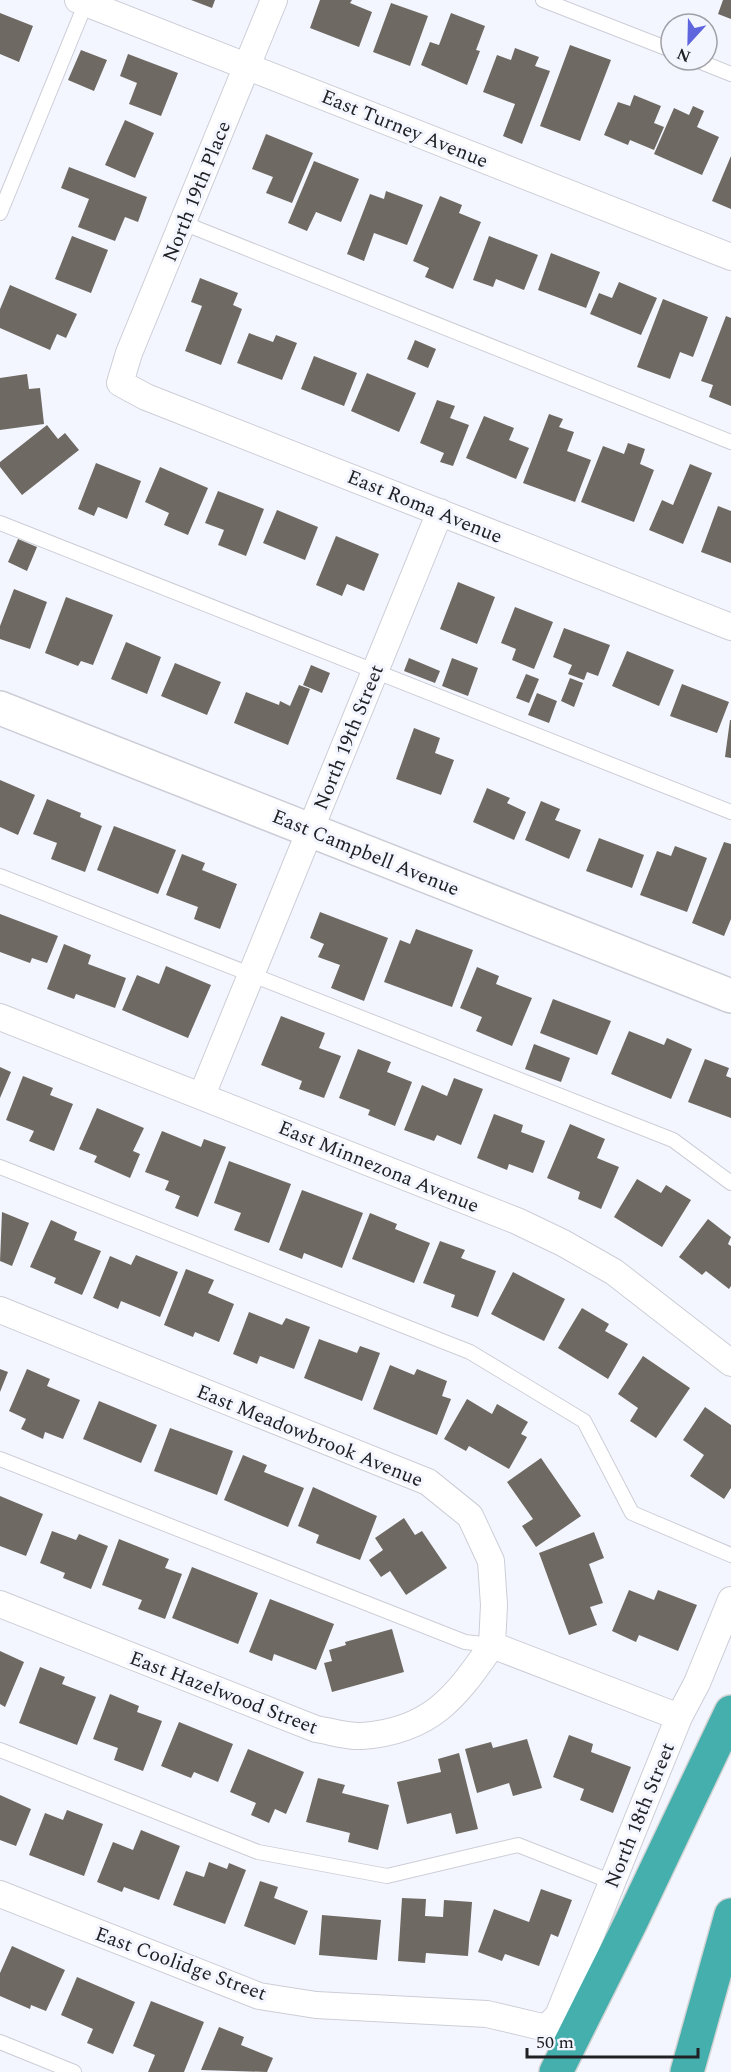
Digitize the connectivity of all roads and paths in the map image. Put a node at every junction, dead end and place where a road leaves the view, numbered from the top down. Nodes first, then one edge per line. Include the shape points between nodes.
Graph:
1 (274, 0) edge
2 (543, 0) edge
3 (84, 1) edge
4 (659, 45) edge
5 (247, 65) junction
6 (0, 213) edge
7 (183, 223) junction
8 (731, 257) edge
9 (120, 383) joint
10 (731, 442) edge
11 (440, 512) junction
12 (0, 523) edge
13 (731, 627) edge
14 (375, 671) junction
15 (0, 708) edge
16 (731, 812) edge
17 (310, 829) junction
18 (0, 876) edge
19 (252, 974) junction
20 (731, 996) edge
21 (0, 1017) edge
22 (202, 1095) junction
23 (0, 1167) edge
24 (731, 1183) edge
25 (0, 1310) edge
26 (731, 1363) edge
27 (0, 1459) edge
28 (731, 1555) edge
29 (731, 1600) edge
30 (0, 1604) edge
31 (492, 1644) junction
32 (731, 1712) edge
33 (679, 1717) junction
34 (0, 1750) edge
35 (612, 1882) junction
36 (0, 1894) edge
37 (731, 1915) edge
38 (546, 2028) joint
39 (0, 2042) edge
40 (74, 2072) edge
41 (556, 2072) edge
42 (687, 2072) edge

1 - 5 street, North 19th Place
2 - 4 lane
3 - 5 street, East Turney Avenue
3 - 6 lane
5 - 7 street, North 19th Place
5 - 8 street, East Turney Avenue
7 - 9 street, North 19th Place
7 - 10 lane
9 - 11 street, East Roma Avenue via 146,397
11 - 13 street, East Roma Avenue
11 - 14 street, North 19th Street
12 - 14 lane
14 - 16 lane
14 - 17 street, North 19th Street
15 - 17 street, East Campbell Avenue
17 - 19 street, North 19th Street
17 - 20 street, East Campbell Avenue
18 - 19 lane
19 - 22 street, North 19th Street
19 - 24 lane via 673,1140
21 - 22 street, East Minnezona Avenue
22 - 26 street, East Minnezona Avenue via 563,1243 615,1272
23 - 28 lane via 470,1352 584,1421 632,1513
25 - 31 street, East Meadowbrook Avenue via 428,1482 470,1516 491,1561 495,1605
27 - 31 lane via 465,1642
29 - 33 street, North 18th Street
30 - 31 street, East Hazelwood Street via 316,1729 360,1737 400,1730 429,1717 460,1691
31 - 33 street
32 - 41 highway
33 - 35 street, North 18th Street
34 - 35 lane via 258,1852 387,1876 518,1845
35 - 38 street, North 18th Street via 558,2016
36 - 38 street, East Coolidge Street via 259,1996 316,2005 487,2014
37 - 42 highway
39 - 40 lane

